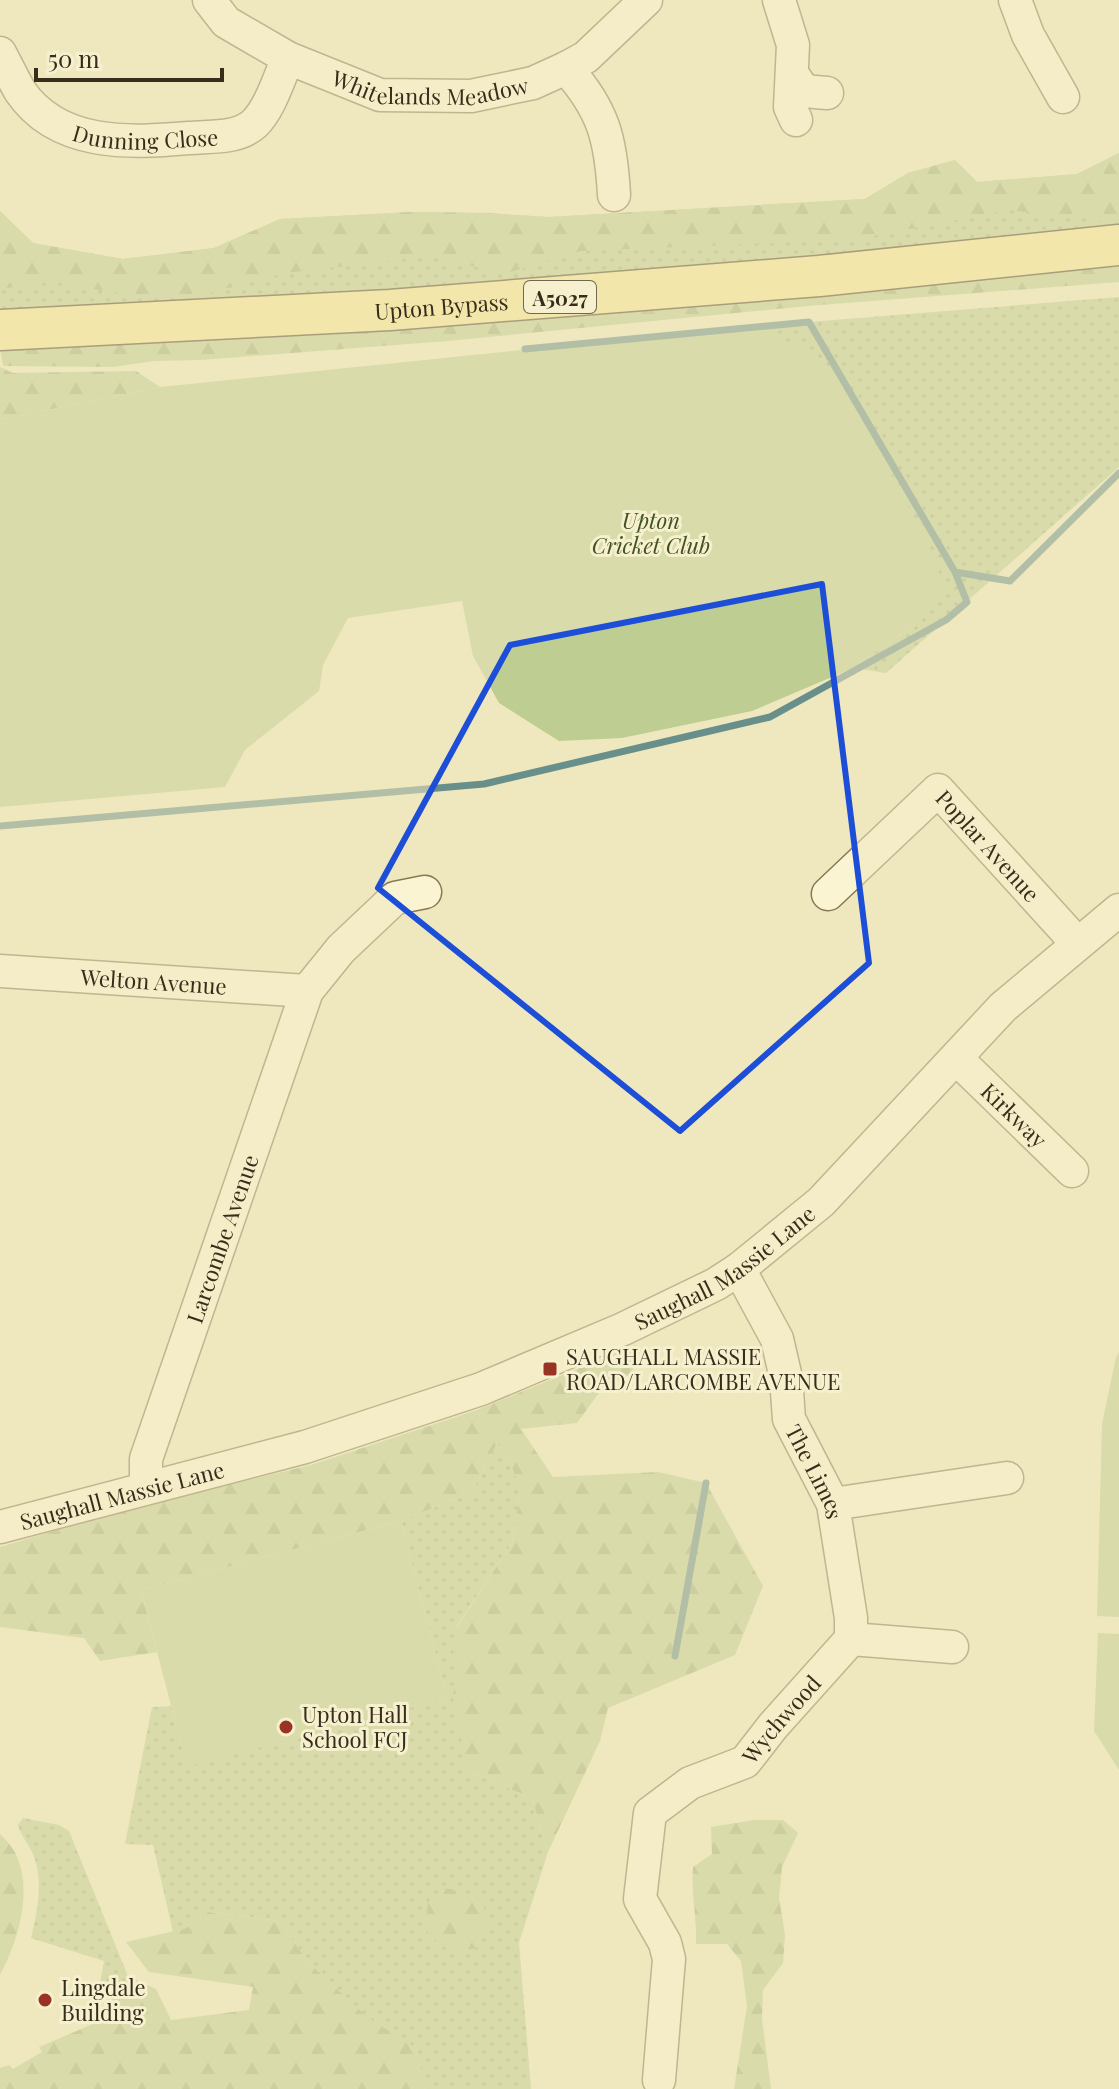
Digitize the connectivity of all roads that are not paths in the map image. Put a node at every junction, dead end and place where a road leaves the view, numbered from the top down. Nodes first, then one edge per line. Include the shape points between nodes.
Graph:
1 (209, 0) edge
2 (646, 0) edge
3 (779, 0) edge
4 (1015, 0) edge
5 (0, 53) edge
6 (288, 58) junction
7 (566, 68) junction
8 (793, 75) junction
9 (827, 93) dead end
10 (1063, 97) dead end
11 (796, 120) dead end
12 (614, 195) dead end
13 (1119, 245) edge
14 (0, 330) edge
15 (425, 892) dead end
16 (828, 894) dead end
17 (1119, 910) edge
18 (1077, 943) junction
19 (0, 971) edge
20 (307, 991) junction
21 (957, 1059) junction
22 (1072, 1171) dead end
23 (739, 1269) junction
24 (1007, 1478) dead end
25 (146, 1488) junction
26 (833, 1504) junction
27 (0, 1527) edge
28 (851, 1639) junction
29 (952, 1647) dead end
30 (659, 2080) dead end

1 - 6 street, Whitelands Meadow via 226,22
2 - 7 street, Whitelands Meadow via 586,57
3 - 8 street via 793,45
4 - 10 street
5 - 6 street, Dunning Close via 22,93 43,115 69,131 109,141 238,134 255,123
6 - 7 street, Whitelands Meadow via 380,95 471,96 533,83
7 - 12 street via 590,94 608,139
8 - 9 street via 804,91
8 - 11 street via 790,107
13 - 14 main road, Upton Bypass / A5027 via 819,276 390,310
15 - 20 street via 395,898 341,949
16 - 18 street, Poplar Avenue via 938,790
17 - 18 street, Saughall Massie Lane
18 - 21 street, Saughall Massie Lane via 1003,1007
19 - 20 street, Welton Avenue
20 - 25 street, Larcombe Avenue via 146,1459
21 - 22 street, Kirkway
21 - 23 street, Saughall Massie Lane via 821,1202
23 - 25 street, Saughall Massie Lane via 623,1329 481,1389 305,1447
23 - 26 street, The Limes via 777,1339 789,1419
24 - 26 street
25 - 27 street, Saughall Massie Lane
26 - 28 street, The Limes
28 - 29 street
28 - 30 street, Wychwood via 745,1762 690,1783 650,1813 640,1899 669,1959

